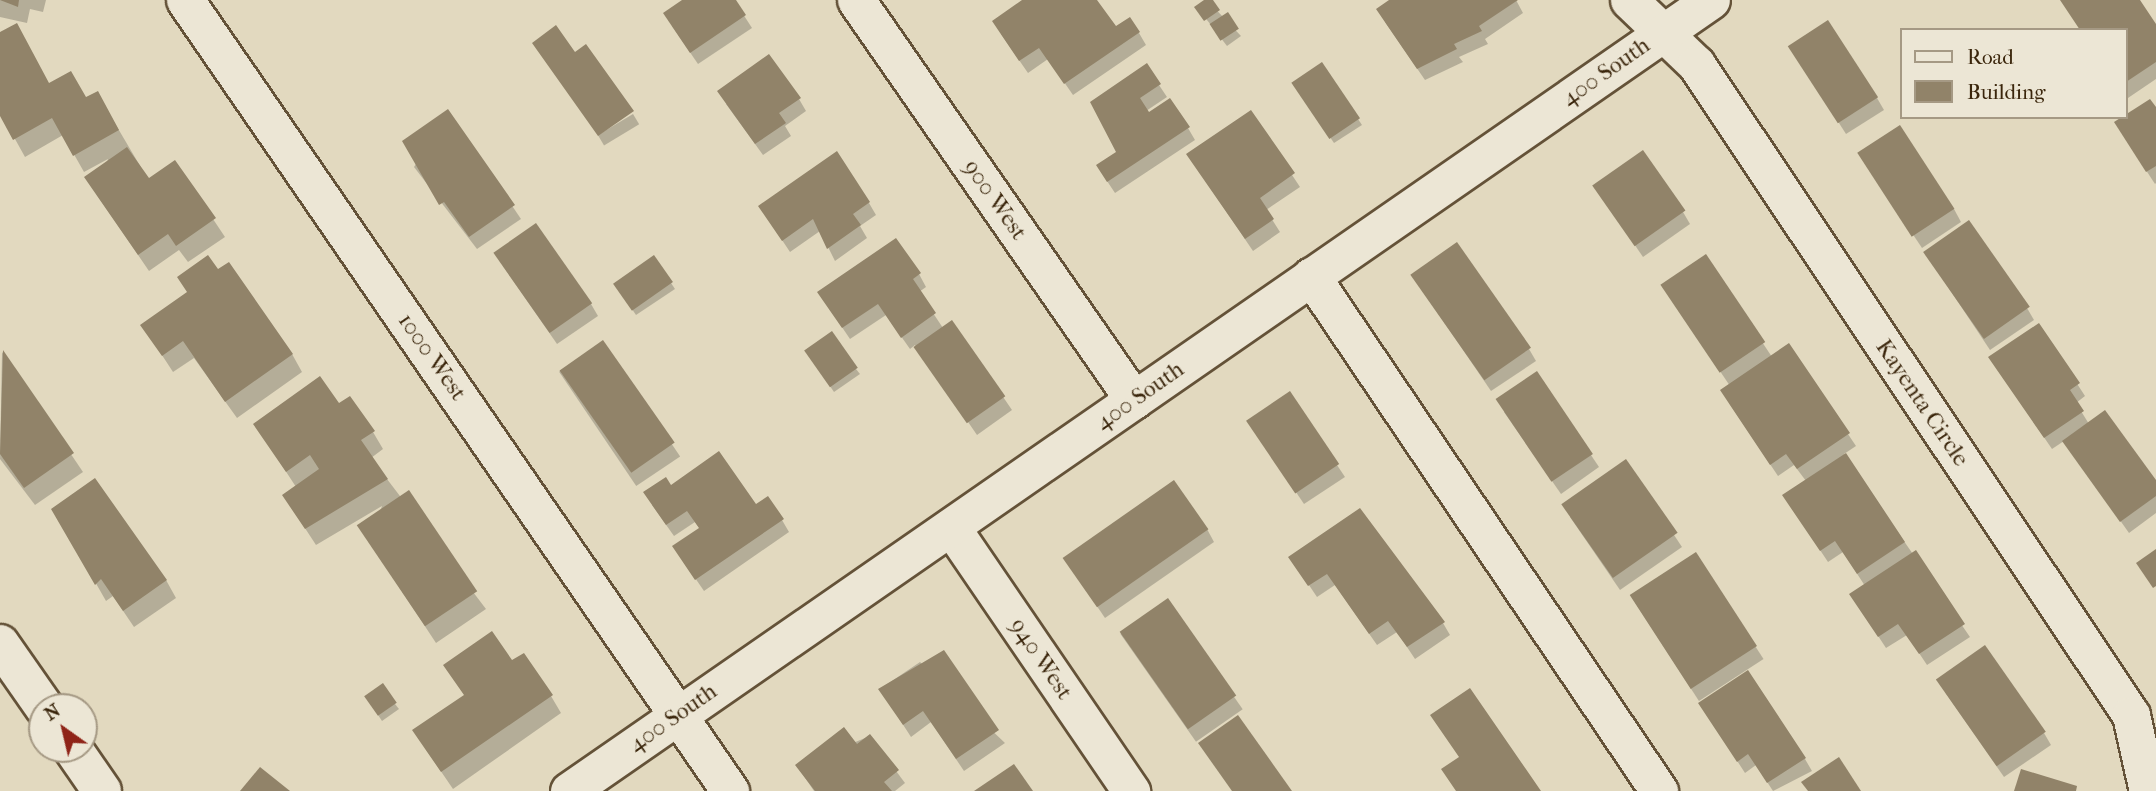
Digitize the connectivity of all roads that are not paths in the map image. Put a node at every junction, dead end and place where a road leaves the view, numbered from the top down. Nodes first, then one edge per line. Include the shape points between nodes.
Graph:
1 (185, 0) edge
2 (856, 0) edge
3 (1629, 0) edge
4 (1710, 0) edge
5 (1662, 32) junction
6 (1311, 276) junction
7 (1134, 400) junction
8 (951, 527) junction
9 (0, 644) edge
10 (34, 693) edge
11 (678, 714) junction
12 (83, 763) edge
13 (102, 791) edge
14 (569, 791) edge
15 (730, 791) edge
16 (1131, 791) edge
17 (1659, 791) edge
18 (2148, 791) edge

1 - 11 street, 1000 West
2 - 7 street, 900 West
3 - 5 street, Kayenta Circle
4 - 5 street, 400 South
5 - 6 street, 400 South
5 - 18 street, Kayenta Circle via 1701,72 2131,715
6 - 7 street, 400 South
6 - 17 street
7 - 8 street, 400 South
8 - 11 street, 400 South
8 - 16 street, 940 West
9 - 10 street
11 - 14 street, 400 South
11 - 15 street, 1000 West
12 - 13 street

